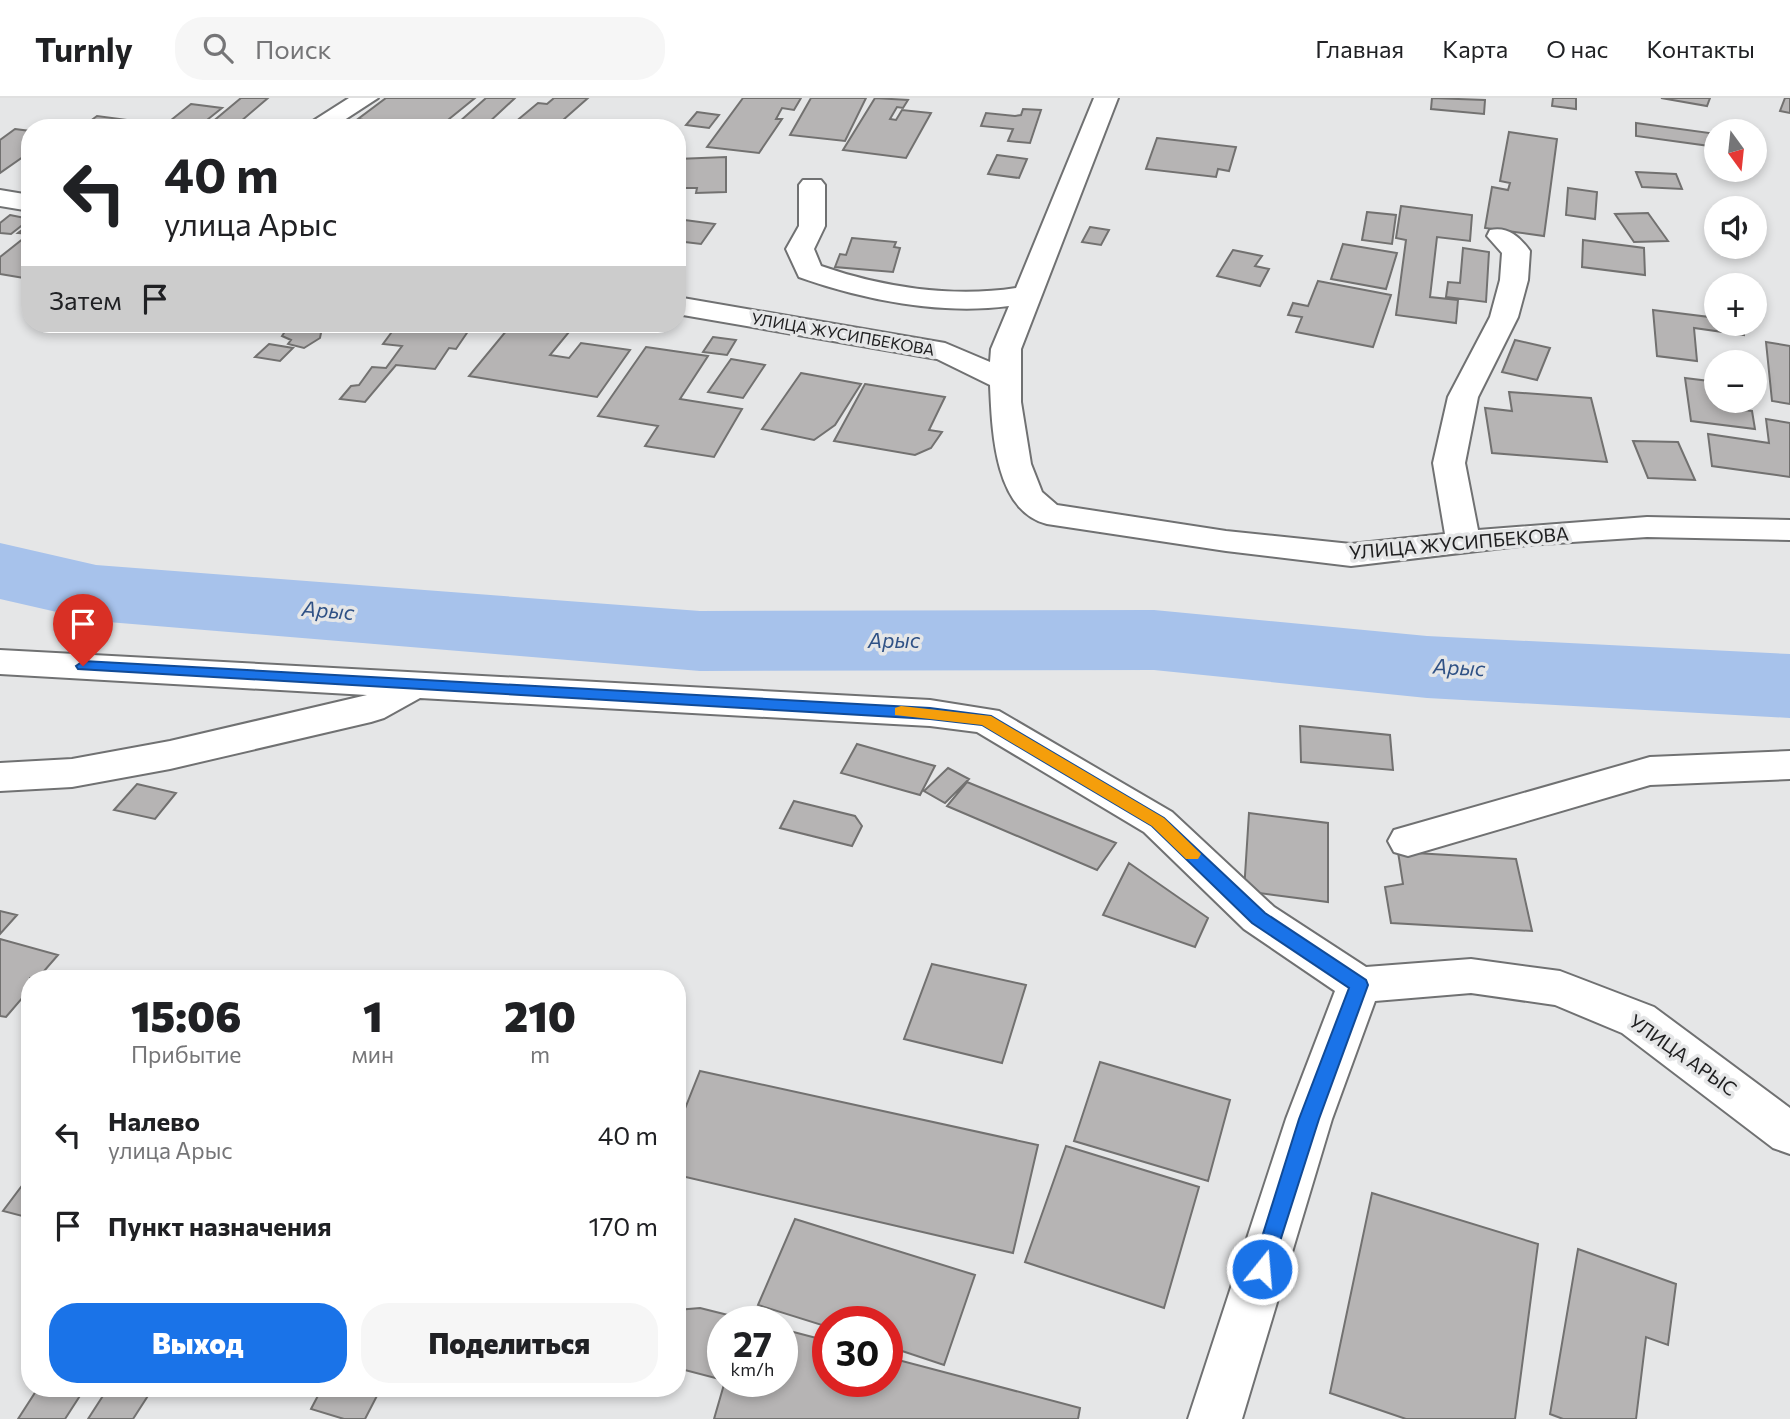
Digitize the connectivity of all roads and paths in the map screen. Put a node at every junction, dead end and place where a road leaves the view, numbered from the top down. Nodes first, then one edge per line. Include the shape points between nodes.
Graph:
1 (366, 98) edge
2 (1106, 98) edge
3 (330, 119) edge
4 (812, 186) dead end
5 (0, 198) edge
6 (21, 202) edge
7 (1500, 236) dead end
8 (1029, 294) junction
9 (686, 307) edge
10 (1008, 342) junction
11 (945, 352) junction
12 (1003, 380) junction
13 (1790, 530) edge
14 (1463, 542) junction
15 (0, 662) edge
16 (416, 683) junction
17 (1790, 765) edge
18 (0, 777) edge
19 (1408, 841) dead end
20 (1359, 985) junction
21 (1790, 1134) edge
22 (1215, 1419) edge

1 - 3 street
2 - 8 street
4 - 8 street via 812,226 800,250 809,271 834,281 971,300
5 - 6 street
7 - 14 street via 1516,251 1514,280 1504,317 1463,397 1449,463
8 - 10 street
9 - 11 street, УЛИЦА ЖУСИПБЕКОВА
10 - 11 street
10 - 12 street
11 - 12 street, УЛИЦА ЖУСИПБЕКОВА
12 - 14 street, УЛИЦА ЖУСИПБЕКОВА via 1011,443 1027,494 1047,514 1351,555
13 - 14 street, УЛИЦА ЖУСИПБЕКОВА via 1647,527
15 - 16 street
16 - 18 street via 371,709 170,755 72,773
16 - 20 street via 986,720 1158,822 1259,918
17 - 19 street via 1650,771
20 - 21 street, УЛИЦА АРЫС via 1471,976 1560,988 1638,1020
20 - 22 street via 1309,1119

